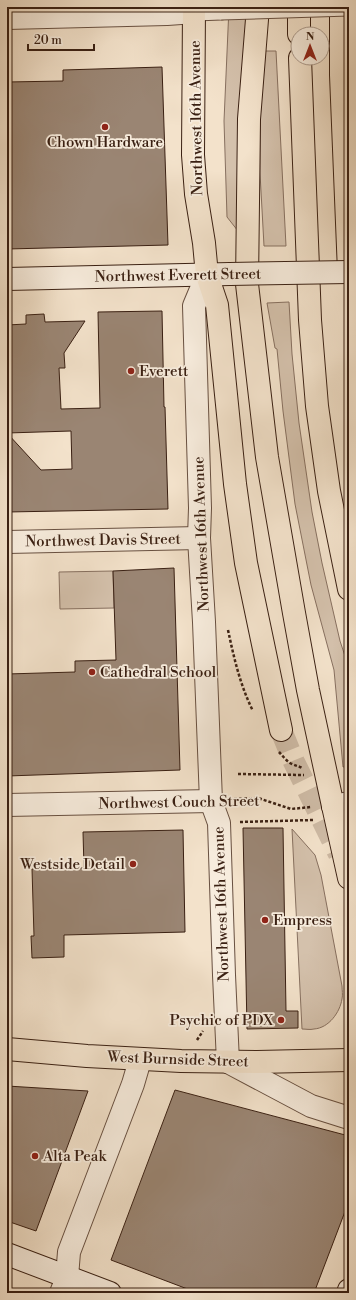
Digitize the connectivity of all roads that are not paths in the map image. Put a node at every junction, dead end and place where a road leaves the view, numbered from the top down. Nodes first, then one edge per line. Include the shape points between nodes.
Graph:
1 (258, 7) edge
2 (299, 7) edge
3 (341, 7) edge
4 (349, 8) edge
5 (195, 10) edge
6 (7, 18) edge
7 (299, 26) edge
8 (300, 66) edge
9 (349, 272) edge
10 (207, 275) junction
11 (7, 279) edge
12 (198, 538) junction
13 (7, 542) edge
14 (349, 589) edge
15 (281, 730) tunnel mouth
16 (211, 801) junction
17 (7, 805) edge
18 (341, 805) edge
19 (349, 878) edge
20 (7, 1049) edge
21 (140, 1060) junction
22 (349, 1060) edge
23 (228, 1062) junction
24 (349, 1118) edge
25 (7, 1254) edge
26 (64, 1285) edge
27 (349, 1290) edge
28 (110, 1293) edge
29 (348, 1293) edge

1 - 18 main road via 249,119 247,284 270,471 296,629 308,690
2 - 7 main road
3 - 9 main road via 341,75
4 - 5 street, bridge
5 - 6 street via 168,14
5 - 10 main road, Northwest 16th Avenue via 193,155
8 - 14 main road via 310,320 317,406 329,491
9 - 10 street, Northwest Everett Street, bridge
10 - 11 street, Northwest Everett Street
10 - 12 street, Northwest 16th Avenue via 194,306 200,508
10 - 15 main road via 217,305 235,484 246,563
12 - 13 street, Northwest Davis Street
12 - 16 street, Northwest 16th Avenue
16 - 17 street, Northwest Couch Street
16 - 23 street, Northwest 16th Avenue via 219,823
18 - 19 main road
20 - 21 main road, West Burnside Street
21 - 23 main road, West Burnside Street
21 - 26 street via 68,1252
22 - 23 main road, West Burnside Street
23 - 24 street via 312,1106
25 - 26 street
26 - 28 street
27 - 29 street

